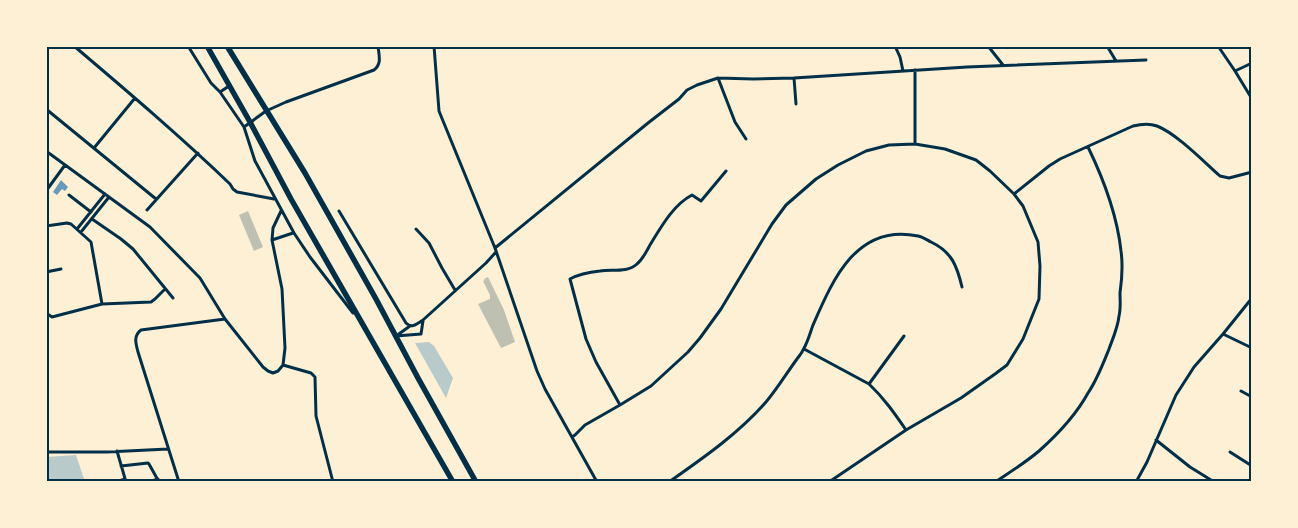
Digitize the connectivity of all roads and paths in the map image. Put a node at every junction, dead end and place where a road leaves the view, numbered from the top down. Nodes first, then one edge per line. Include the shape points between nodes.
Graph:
1 (74, 46) edge
2 (188, 46) edge
3 (207, 46) edge
4 (227, 46) edge
5 (378, 46) edge
6 (434, 46) edge
7 (895, 46) edge
8 (988, 46) edge
9 (1107, 46) edge
10 (1218, 46) edge
11 (1146, 60) dead end
12 (1116, 61) junction
13 (1252, 62) edge
14 (1003, 65) junction
15 (915, 70) junction
16 (903, 71) junction
17 (1235, 71) junction
18 (718, 78) junction
19 (794, 78) junction
20 (230, 86) junction
21 (220, 92) junction
22 (135, 98) junction
23 (1252, 99) edge
24 (796, 104) dead end
25 (46, 109) edge
26 (266, 111) junction
27 (250, 122) junction
28 (244, 126) junction
29 (746, 139) dead end
30 (914, 144) junction
31 (1088, 147) junction
32 (94, 148) junction
33 (46, 151) edge
34 (198, 153) junction
35 (65, 165) junction
36 (726, 171) dead end
37 (1252, 172) edge
38 (46, 191) edge
39 (105, 194) junction
40 (1014, 194) junction
41 (69, 195) dead end
42 (109, 197) junction
43 (156, 198) junction
44 (274, 199) junction
45 (146, 210) dead end
46 (281, 211) junction
47 (339, 211) dead end
48 (91, 212) junction
49 (92, 219) junction
50 (46, 226) edge
51 (78, 229) junction
52 (416, 229) dead end
53 (81, 232) junction
54 (294, 233) junction
55 (272, 240) junction
56 (496, 250) junction
57 (61, 269) dead end
58 (46, 272) edge
59 (962, 287) dead end
60 (165, 289) junction
61 (455, 290) junction
62 (172, 298) dead end
63 (1252, 298) edge
64 (102, 304) junction
65 (46, 313) edge
66 (225, 319) junction
67 (423, 320) junction
68 (410, 326) junction
69 (364, 328) junction
70 (1223, 334) junction
71 (395, 336) junction
72 (904, 336) dead end
73 (1252, 348) edge
74 (804, 349) junction
75 (283, 365) junction
76 (869, 384) junction
77 (1242, 391) dead end
78 (1252, 397) edge
79 (620, 405) junction
80 (906, 430) junction
81 (572, 437) junction
82 (1156, 440) junction
83 (168, 449) junction
84 (117, 451) junction
85 (46, 452) edge
86 (1230, 452) dead end
87 (121, 466) junction
88 (1252, 466) edge
89 (158, 480) edge
90 (1211, 480) dead end
91 (125, 481) edge
92 (832, 481) edge
93 (116, 482) edge
94 (149, 482) edge
95 (179, 482) edge
96 (333, 482) edge
97 (453, 482) edge
98 (476, 482) edge
99 (597, 482) edge
100 (669, 482) edge
101 (995, 482) edge
102 (1136, 482) edge

1 - 22 street
2 - 21 street
3 - 20 highway
4 - 26 highway
5 - 26 street via 380,62 374,70
6 - 56 street via 439,111
7 - 16 street
8 - 14 street
9 - 12 street
10 - 17 street
11 - 12 street
12 - 14 street
13 - 17 street
14 - 15 street
15 - 16 street
15 - 30 street
16 - 19 street
17 - 23 street
18 - 19 street
18 - 29 street
18 - 56 street via 687,90
19 - 24 street
20 - 21 street
20 - 27 highway
21 - 28 street
22 - 32 street
22 - 34 street
25 - 32 street
26 - 27 street
26 - 71 highway via 305,173
27 - 28 street
27 - 69 highway
28 - 44 street via 253,157
30 - 40 street via 945,149 976,160
30 - 79 street via 889,145 866,151 838,165 802,190 772,224 700,338 651,386
31 - 37 street via 1133,126 1148,124 1168,132 1220,176 1229,178
31 - 40 street via 1060,159
31 - 101 street via 1106,187 1120,239 1122,272 1116,332 1088,394 1072,416 1038,452
32 - 43 street
33 - 35 street
34 - 43 street
34 - 44 street via 237,192
35 - 38 street
35 - 39 street
36 - 79 street via 701,201 692,195 678,205 636,265 570,279 586,339
39 - 42 street
39 - 48 street
40 - 80 street via 1038,242 1040,266 1039,299 1023,339 1007,365 996,374
41 - 48 street
42 - 49 street
42 - 66 street via 150,227 200,278
43 - 45 street
44 - 46 street
46 - 54 street
46 - 55 street via 273,228
47 - 68 street
48 - 51 street
49 - 53 street
49 - 60 street via 133,248
50 - 51 street via 67,223
51 - 53 street
52 - 61 street via 428,241
53 - 64 street via 92,246
54 - 55 street
54 - 69 street
55 - 75 street via 282,289
56 - 61 street
56 - 81 street via 536,371
57 - 58 street
59 - 74 street via 955,265 938,245 923,237 904,233 879,237 860,248 839,272
60 - 62 street
60 - 64 street via 151,302
61 - 67 street
63 - 70 street
64 - 65 street via 52,316
66 - 75 street via 268,372 275,373
66 - 83 street via 141,330 136,336
67 - 68 street
67 - 71 street via 421,334
68 - 71 street
69 - 97 highway
70 - 73 street
70 - 82 street via 1194,367 1176,395
71 - 98 highway
72 - 76 street
74 - 76 street
74 - 100 street via 747,423
75 - 96 street via 315,377 316,416
76 - 80 street
77 - 78 street
79 - 81 street via 585,425
80 - 92 street
81 - 99 street
82 - 90 street
82 - 102 street
83 - 84 street
83 - 95 street
84 - 85 street
84 - 87 street
86 - 88 street
87 - 89 street via 148,463
87 - 91 street
89 - 94 street
91 - 93 street

